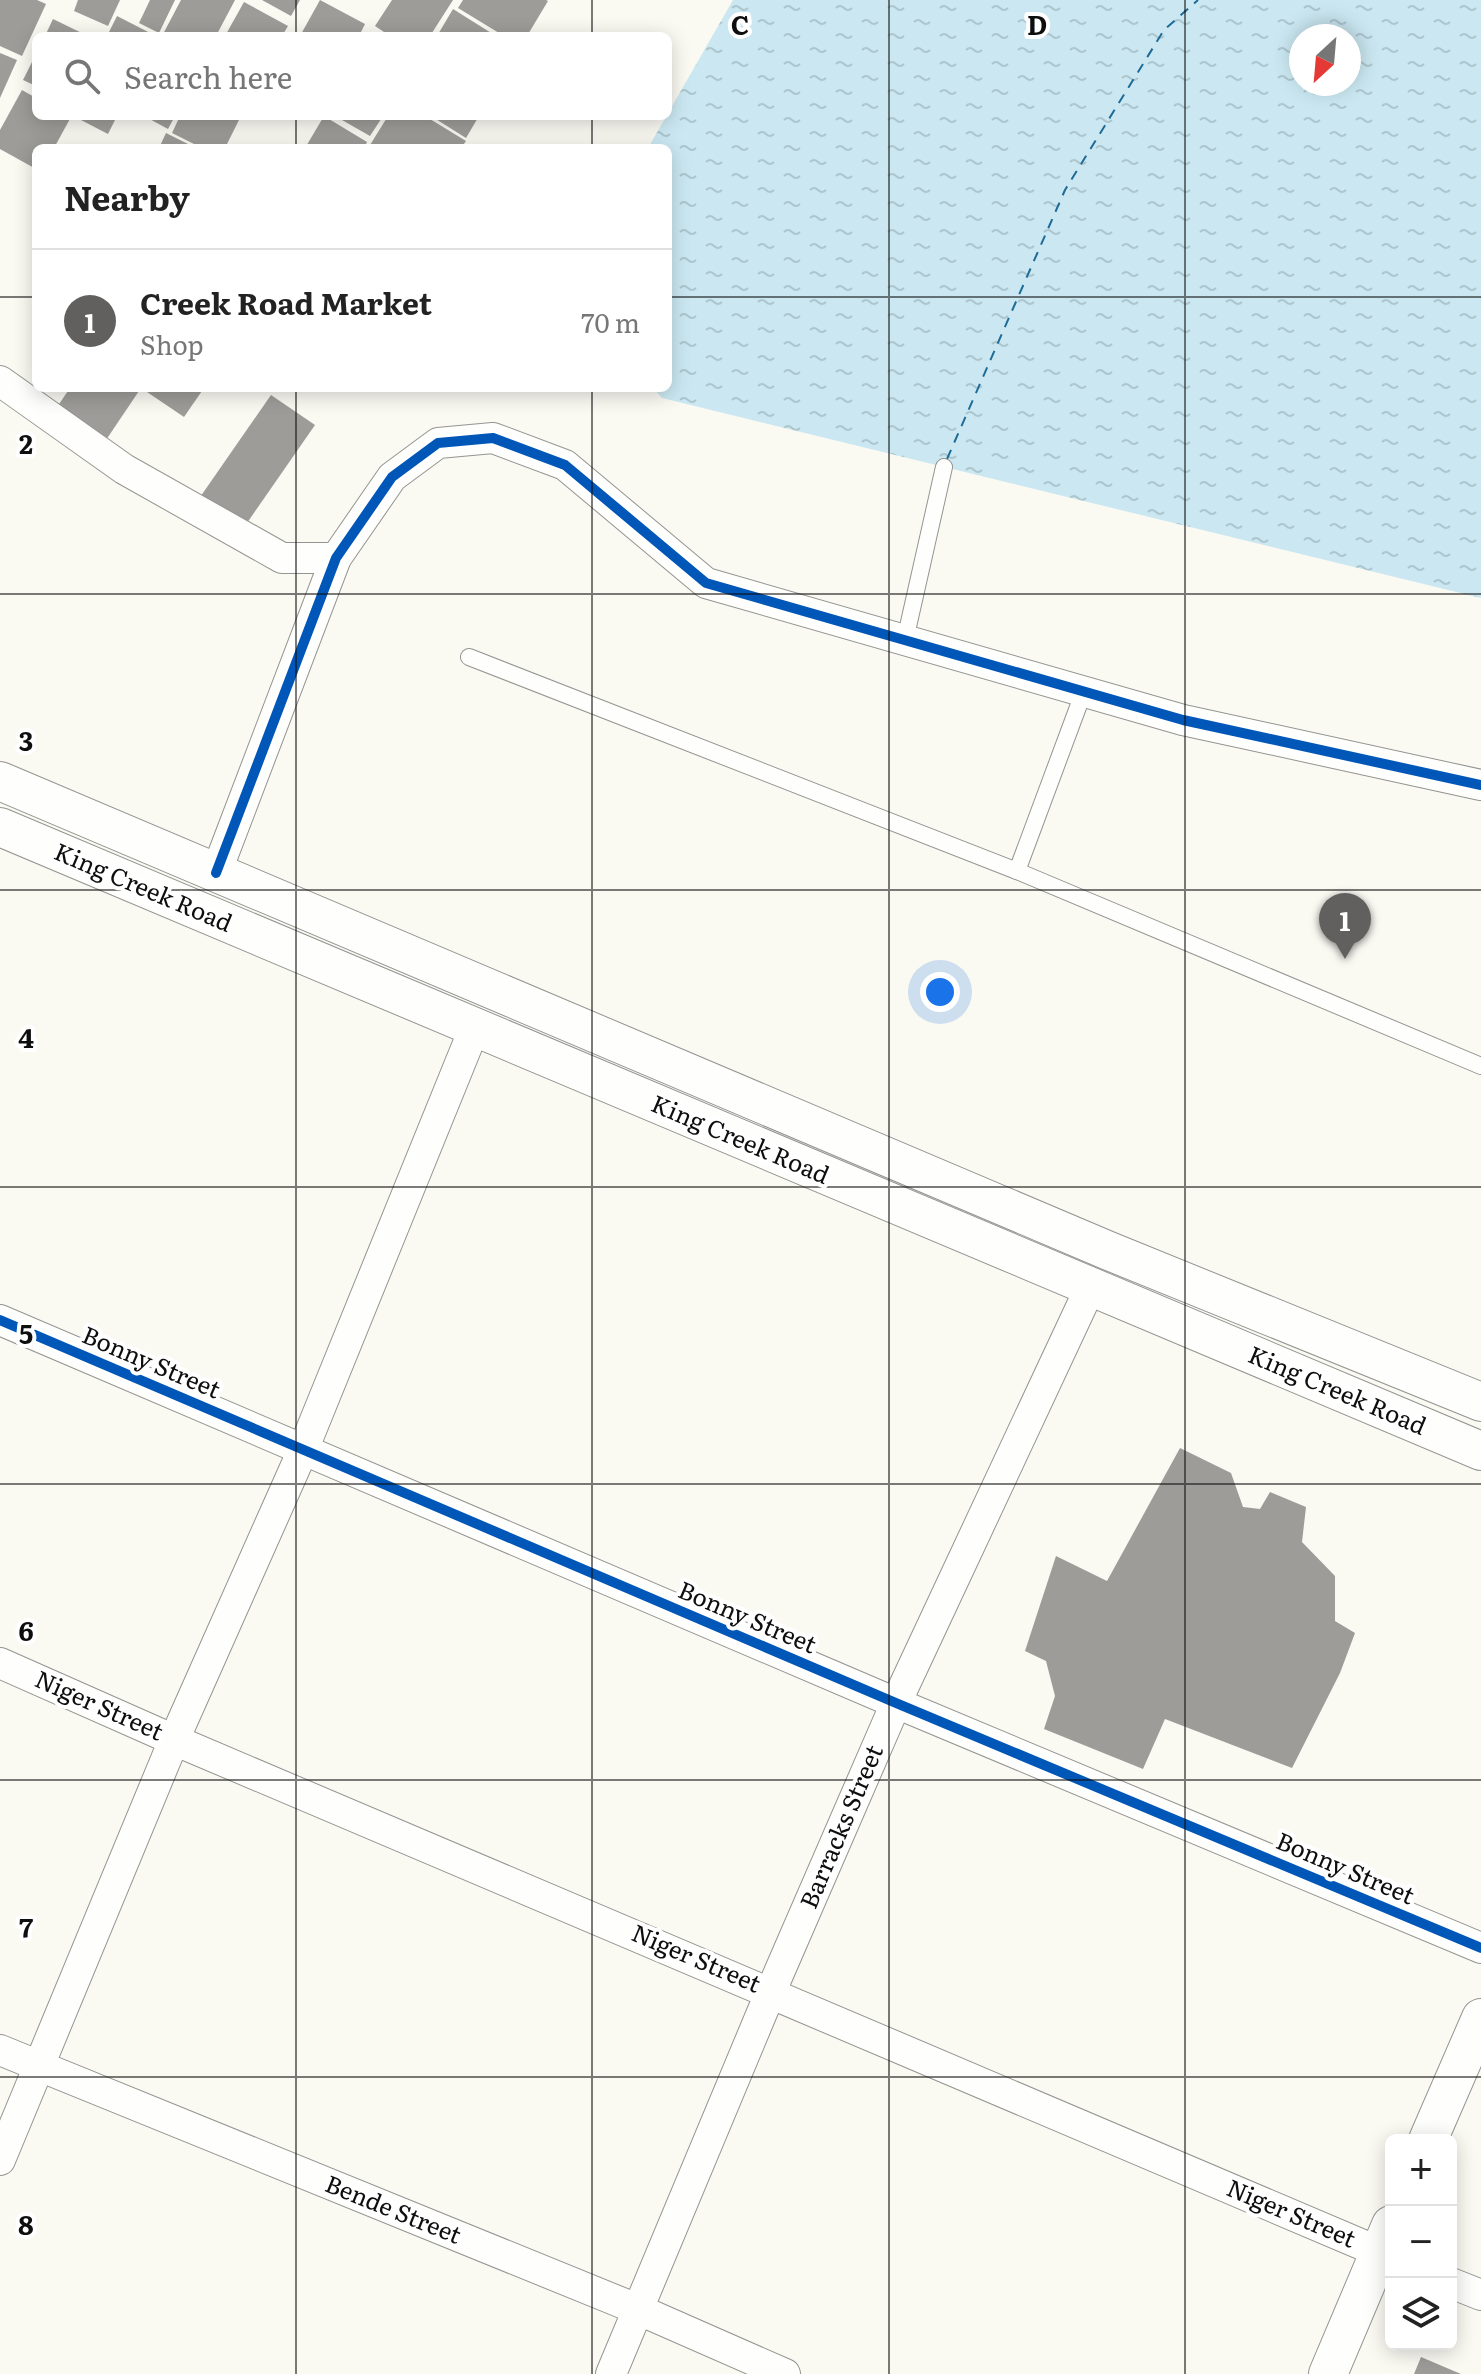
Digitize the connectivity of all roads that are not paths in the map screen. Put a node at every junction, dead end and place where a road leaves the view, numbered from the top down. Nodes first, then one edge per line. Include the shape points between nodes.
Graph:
1 (0, 381) edge
2 (944, 467) dead end
3 (336, 558) junction
4 (905, 640) junction
5 (469, 657) dead end
6 (1084, 691) junction
7 (0, 781) edge
8 (1481, 785) edge
9 (0, 827) edge
10 (1017, 871) junction
11 (216, 873) junction
12 (474, 1029) junction
13 (1481, 1066) edge
14 (1090, 1288) junction
15 (0, 1320) edge
16 (1481, 1402) edge
17 (303, 1450) junction
18 (1481, 1451) edge
19 (0, 1663) edge
20 (896, 1703) junction
21 (174, 1740) junction
22 (1481, 1948) edge
23 (771, 1991) junction
24 (1481, 2018) edge
25 (0, 2050) edge
26 (38, 2067) junction
27 (1431, 2134) edge
28 (0, 2160) edge
29 (1385, 2244) edge
30 (1385, 2249) edge
31 (1457, 2285) edge
32 (1481, 2295) edge
33 (637, 2309) junction
34 (611, 2374) edge
35 (785, 2374) edge
36 (1328, 2374) edge

1 - 3 street via 124,469 282,558
2 - 4 lane
3 - 4 street via 392,477 438,443 493,438 565,465 706,583
3 - 11 street
4 - 6 street
5 - 10 lane
6 - 8 street via 1183,720
6 - 10 lane
7 - 11 street, King Creek Road
9 - 12 street, King Creek Road
10 - 13 lane
11 - 16 street, King Creek Road via 1109,1251
12 - 14 street, King Creek Road
12 - 17 street
14 - 18 street, King Creek Road
14 - 20 street, Barracks Street
15 - 17 street, Bonny Street
17 - 20 street, Bonny Street
17 - 21 street
19 - 21 street, Niger Street
20 - 22 street, Bonny Street
20 - 23 street, Barracks Street
21 - 23 street, Niger Street
21 - 26 street
23 - 29 street, Niger Street
23 - 33 street, Barracks Street
24 - 27 street
25 - 26 street, Bende Street
26 - 28 street
26 - 33 street, Bende Street
30 - 36 street
31 - 32 street
33 - 34 street, Barracks Street
33 - 35 street, Bende Street

